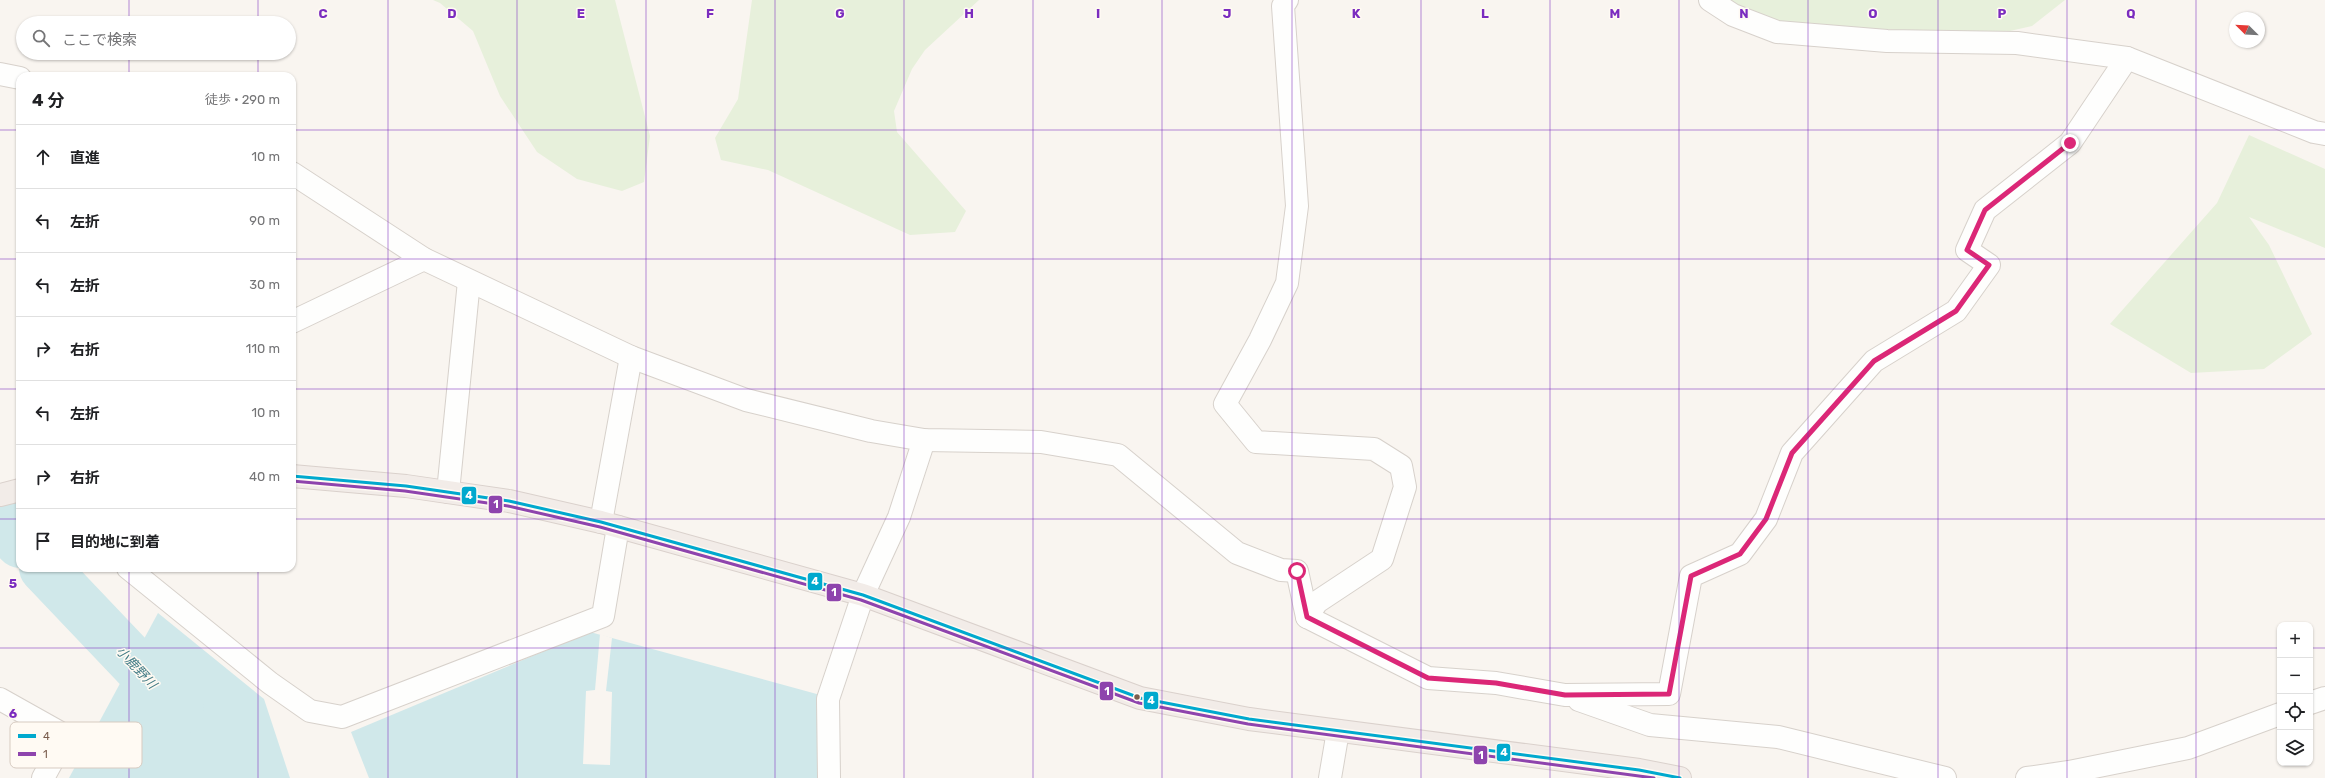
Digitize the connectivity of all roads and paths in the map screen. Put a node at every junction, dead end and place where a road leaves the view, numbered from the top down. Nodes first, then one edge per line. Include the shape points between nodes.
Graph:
1 (1287, 0) edge
2 (1710, 0) edge
3 (2128, 58) junction
4 (0, 74) edge
5 (16, 77) edge
6 (2325, 134) edge
7 (296, 176) edge
8 (424, 259) junction
9 (469, 281) junction
10 (296, 320) edge
11 (630, 358) junction
12 (924, 440) junction
13 (296, 476) edge
14 (448, 492) junction
15 (610, 524) junction
16 (133, 572) edge
17 (863, 595) junction
18 (1307, 617) junction
19 (1565, 695) junction
20 (2325, 698) edge
21 (0, 700) edge
22 (2313, 702) edge
23 (2277, 715) edge
24 (40, 722) edge
25 (1338, 731) junction
26 (48, 768) edge
27 (43, 778) edge
28 (830, 778) edge
29 (1330, 778) edge
30 (1680, 778) edge
31 (1945, 778) edge
32 (2027, 778) edge

1 - 18 street via 1283,6 1297,206 1286,283 1260,340 1225,404 1256,442 1374,449 1400,466 1405,487 1382,559 1317,602
2 - 3 street via 1733,15 1777,32 1887,41 2017,43
3 - 6 street via 2314,132
3 - 19 street via 2070,143 1985,210 1967,250 1989,265 1956,311 1874,361 1792,453 1766,519 1740,554 1691,576 1669,694
4 - 5 street
7 - 8 street
8 - 9 street
8 - 10 street
9 - 11 street
9 - 14 street
11 - 12 street via 746,400 871,431
11 - 15 street
12 - 17 street via 899,517
12 - 18 street via 1041,442 1118,455 1237,553 1281,570 1297,571
13 - 14 highway
14 - 15 highway via 509,501
15 - 16 street via 603,616 342,717 310,711 270,683
15 - 17 highway
17 - 25 highway via 1140,698 1249,719
17 - 28 street via 828,699
18 - 19 street via 1428,678 1496,683
19 - 31 street via 1650,725 1778,737
20 - 22 street
21 - 24 street
23 - 32 street via 2188,748
25 - 29 street
25 - 30 highway via 1639,770
26 - 27 street

